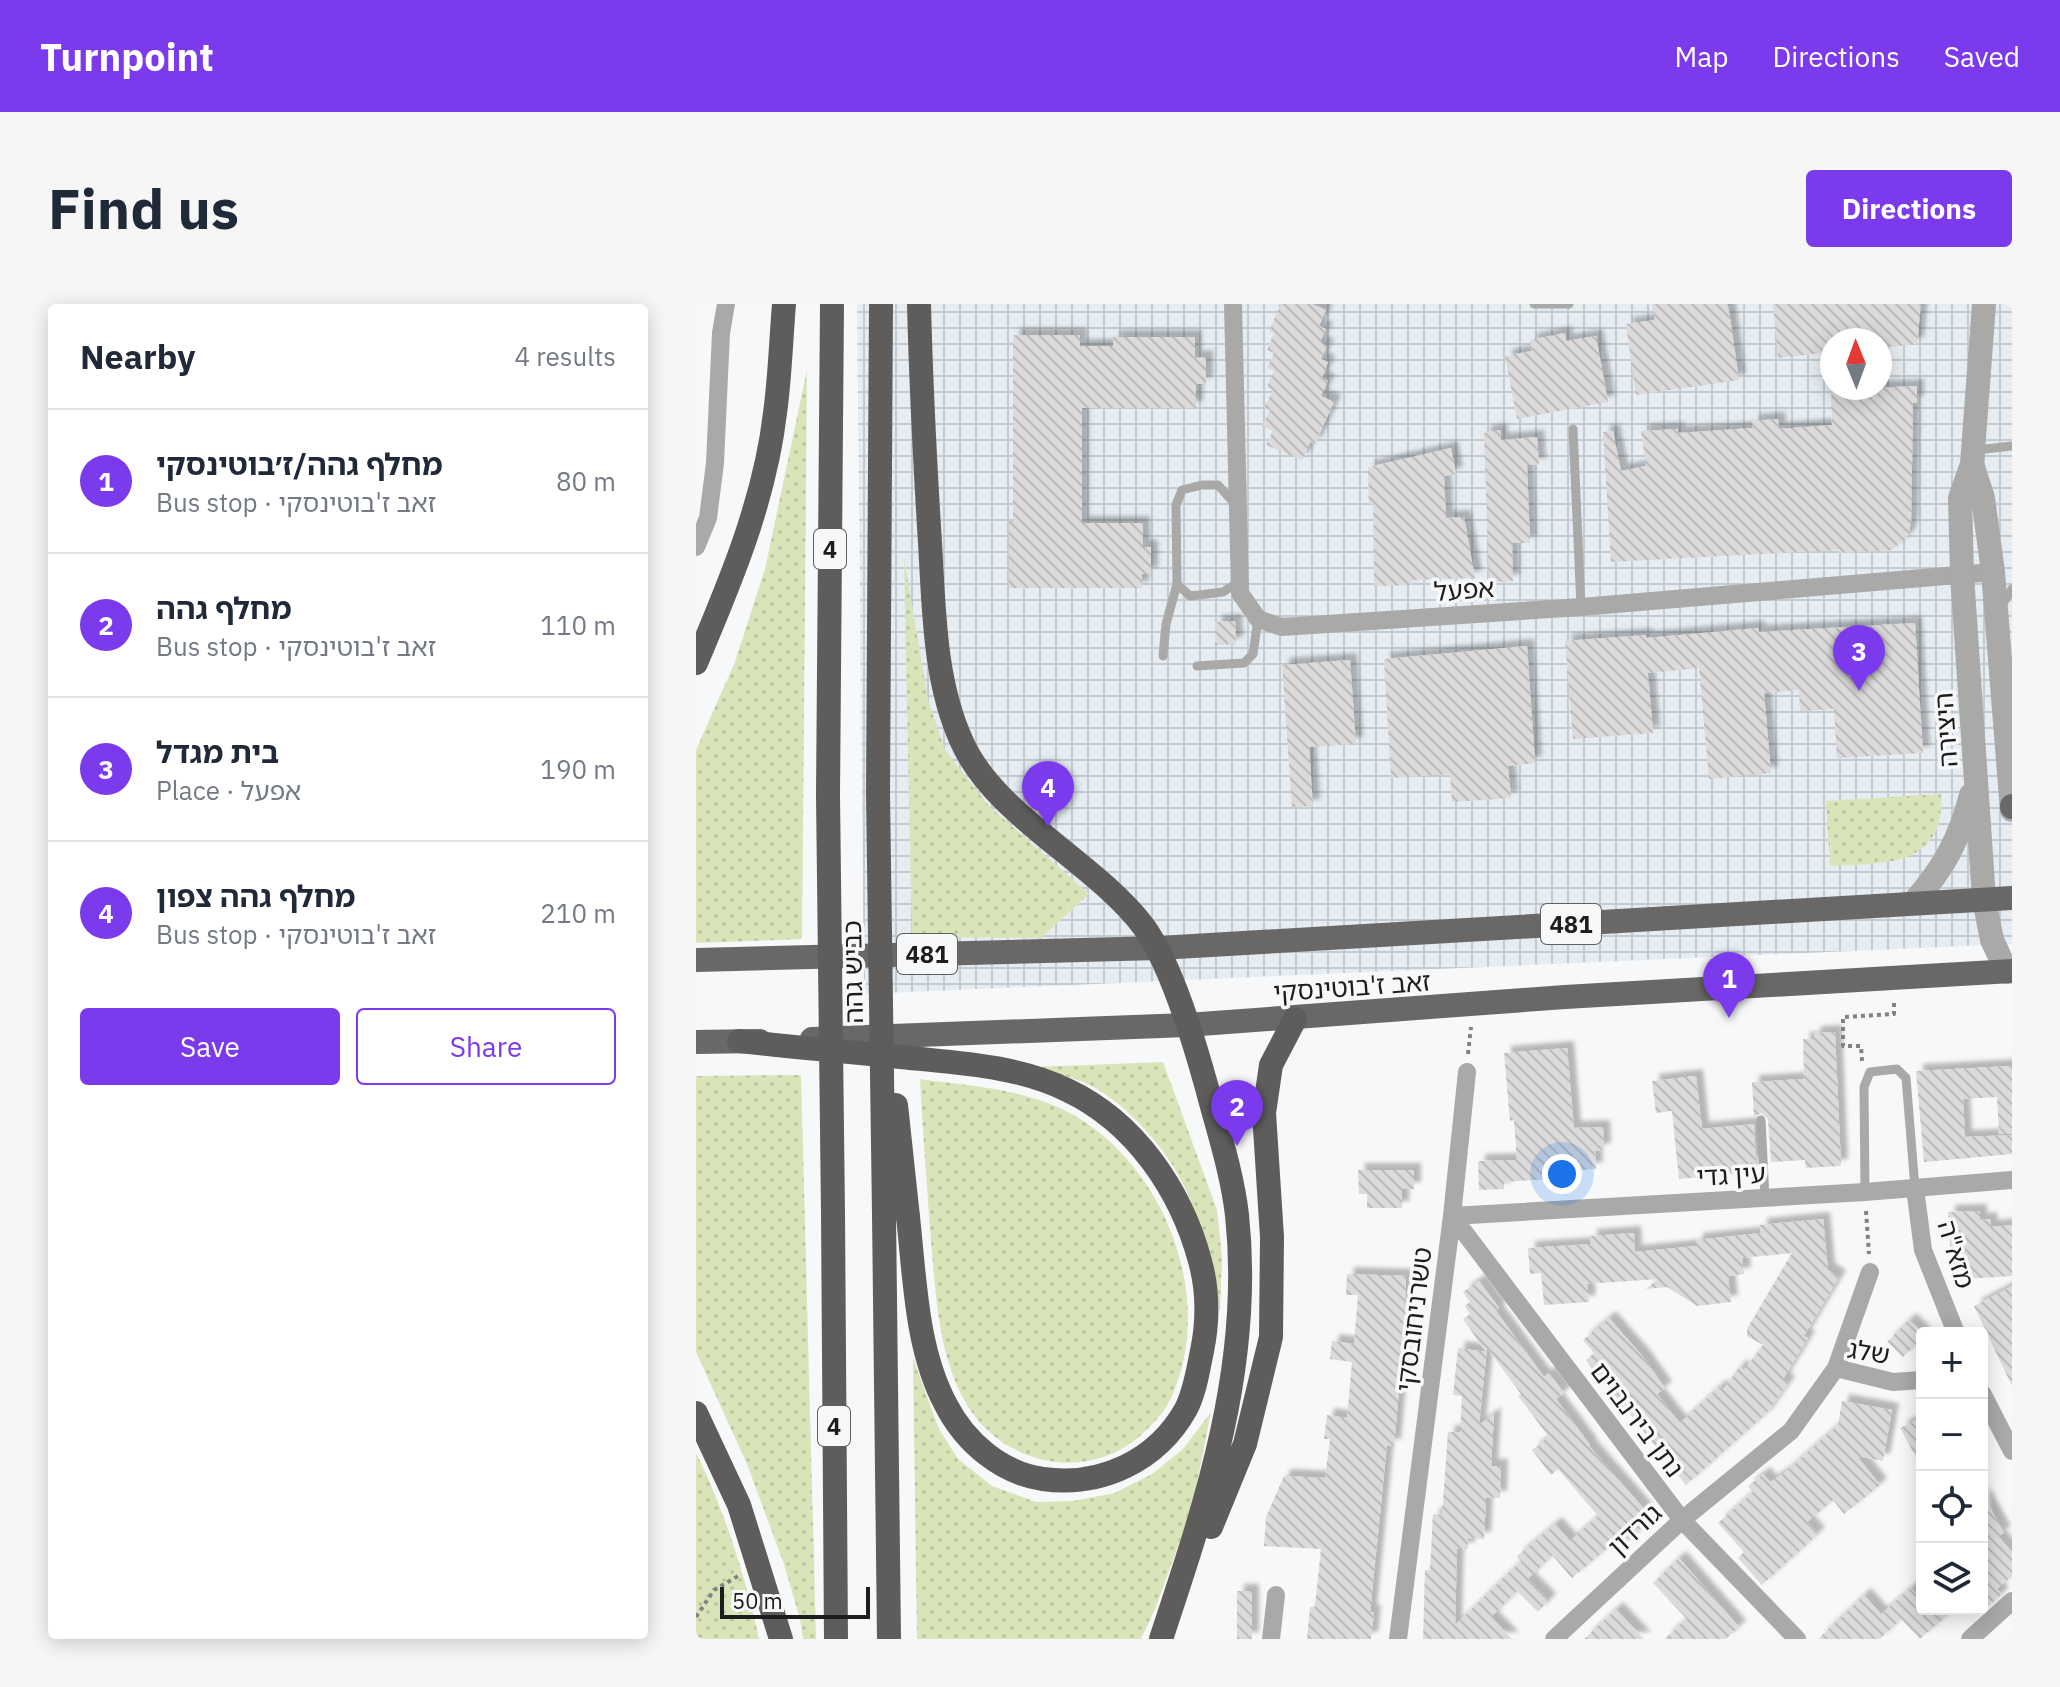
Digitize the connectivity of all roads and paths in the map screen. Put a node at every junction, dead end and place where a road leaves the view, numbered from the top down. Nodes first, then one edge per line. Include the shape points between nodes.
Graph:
1 (726, 304) edge
2 (784, 304) edge
3 (832, 304) edge
4 (881, 304) edge
5 (919, 304) edge
6 (1233, 304) edge
7 (1534, 304) edge
8 (1569, 304) edge
9 (1984, 304) edge
10 (1573, 429) dead end
11 (2012, 446) edge
12 (1973, 457) junction
13 (1238, 507) junction
14 (696, 547) edge
15 (1998, 571) junction
16 (1962, 575) junction
17 (1240, 581) junction
18 (1177, 584) junction
19 (2012, 589) edge
20 (1581, 607) junction
21 (1258, 619) junction
22 (1998, 624) junction
23 (698, 656) edge
24 (1163, 656) dead end
25 (1197, 666) dead end
26 (1976, 777) junction
27 (2012, 808) edge
28 (2012, 898) edge
29 (1984, 899) junction
30 (1913, 903) junction
31 (1159, 948) junction
32 (696, 960) edge
33 (880, 963) junction
34 (2010, 966) edge
35 (1893, 978) junction
36 (1472, 1004) junction
37 (1295, 1019) junction
38 (1187, 1025) junction
39 (739, 1041) junction
40 (696, 1042) edge
41 (1467, 1072) joint
42 (1864, 1087) junction
43 (1761, 1120) dead end
44 (2012, 1180) edge
45 (1915, 1188) junction
46 (1865, 1192) junction
47 (1765, 1198) junction
48 (1452, 1216) junction
49 (1870, 1272) joint
50 (1954, 1327) edge
51 (1836, 1368) junction
52 (1916, 1380) edge
53 (1985, 1399) edge
54 (696, 1413) edge
55 (1791, 1431) joint
56 (2012, 1451) edge
57 (1682, 1520) junction
58 (738, 1576) dead end
59 (1276, 1595) dead end
60 (2012, 1601) edge
61 (696, 1617) edge
62 (781, 1639) edge
63 (836, 1639) edge
64 (889, 1639) edge
65 (1161, 1639) edge
66 (1271, 1639) edge
67 (1398, 1639) edge
68 (1554, 1639) edge
69 (1797, 1639) edge
70 (1970, 1639) edge

1 - 14 street via 715,463 708,518
2 - 23 highway via 775,416 759,492
3 - 63 highway, כביש גהה / 4, bridge via 828,795
4 - 33 highway, כביש גהה / 4, bridge
5 - 31 highway via 939,665 949,709 962,743 989,784 1118,899
6 - 13 street
7 - 8 lane
9 - 12 street, היצירה
10 - 20 lane
11 - 12 lane
12 - 15 street, היצירה
12 - 16 street, היצירה via 1960,498
13 - 17 street
13 - 18 lane via 1218,485 1182,490 1176,505
15 - 16 street, אפעל
15 - 22 street, היצירה
16 - 20 street, אפעל
16 - 26 street, היצירה
17 - 18 lane via 1223,592 1190,596
17 - 21 street via 1240,593
18 - 24 lane
19 - 22 lane
20 - 21 street, אפעל via 1282,627
21 - 25 lane via 1253,654 1244,663
22 - 27 street, היצירה
26 - 29 street, היצירה
26 - 30 street via 1956,843
28 - 29 main road, זאב ז'בוטינסקי / 481
29 - 30 main road, זאב ז'בוטינסקי / 481
29 - 34 street, היצירה via 1992,940
30 - 31 main road, זאב ז'בוטינסקי / 481
31 - 32 main road, זאב ז'בוטינסקי / 481
31 - 38 highway
33 - 39 highway, bridge via 908,1217 921,1319 946,1406 984,1453 1033,1478 1089,1480 1118,1471 1166,1437 1187,1408 1207,1308 1201,1264 1176,1198 1154,1162 1099,1109 1030,1076 944,1061
33 - 64 highway, כביש גהה / 4, bridge
34 - 35 main road, זאב ז'בוטינסקי
35 - 36 main road, זאב ז'בוטינסקי
35 - 42 path via 1894,1014 1843,1017 1843,1046 1861,1046
36 - 37 main road, זאב ז'בוטינסקי
36 - 41 path
37 - 38 main road, זאב ז'בוטינסקי
37 - 65 highway via 1267,1082 1264,1113 1273,1285 1271,1337 1261,1386 1245,1444
38 - 39 main road, זאב ז'בוטינסקי
38 - 65 highway via 1237,1212 1240,1319 1235,1371 1214,1468
39 - 40 main road, זאב ז'בוטינסקי
41 - 48 street, טשרניחובסקי
42 - 45 lane via 1870,1072 1897,1069 1906,1078
42 - 46 lane
43 - 47 lane
44 - 45 street, עין גדי
45 - 46 street, עין גדי
45 - 50 street, מזא"ה via 1923,1250
46 - 47 street, עין גדי
46 - 49 path
47 - 48 street, עין גדי
48 - 57 street, נתן בירנבוים
48 - 67 street, טשרניחובסקי
49 - 51 street
51 - 52 street, שלג via 1893,1382
51 - 55 street, שלג
53 - 56 street
54 - 62 highway via 739,1505
55 - 57 street, גורדון
57 - 68 street, גורדון
57 - 69 street, נתן בירנבוים
58 - 61 path via 714,1590
59 - 66 street
60 - 70 street

